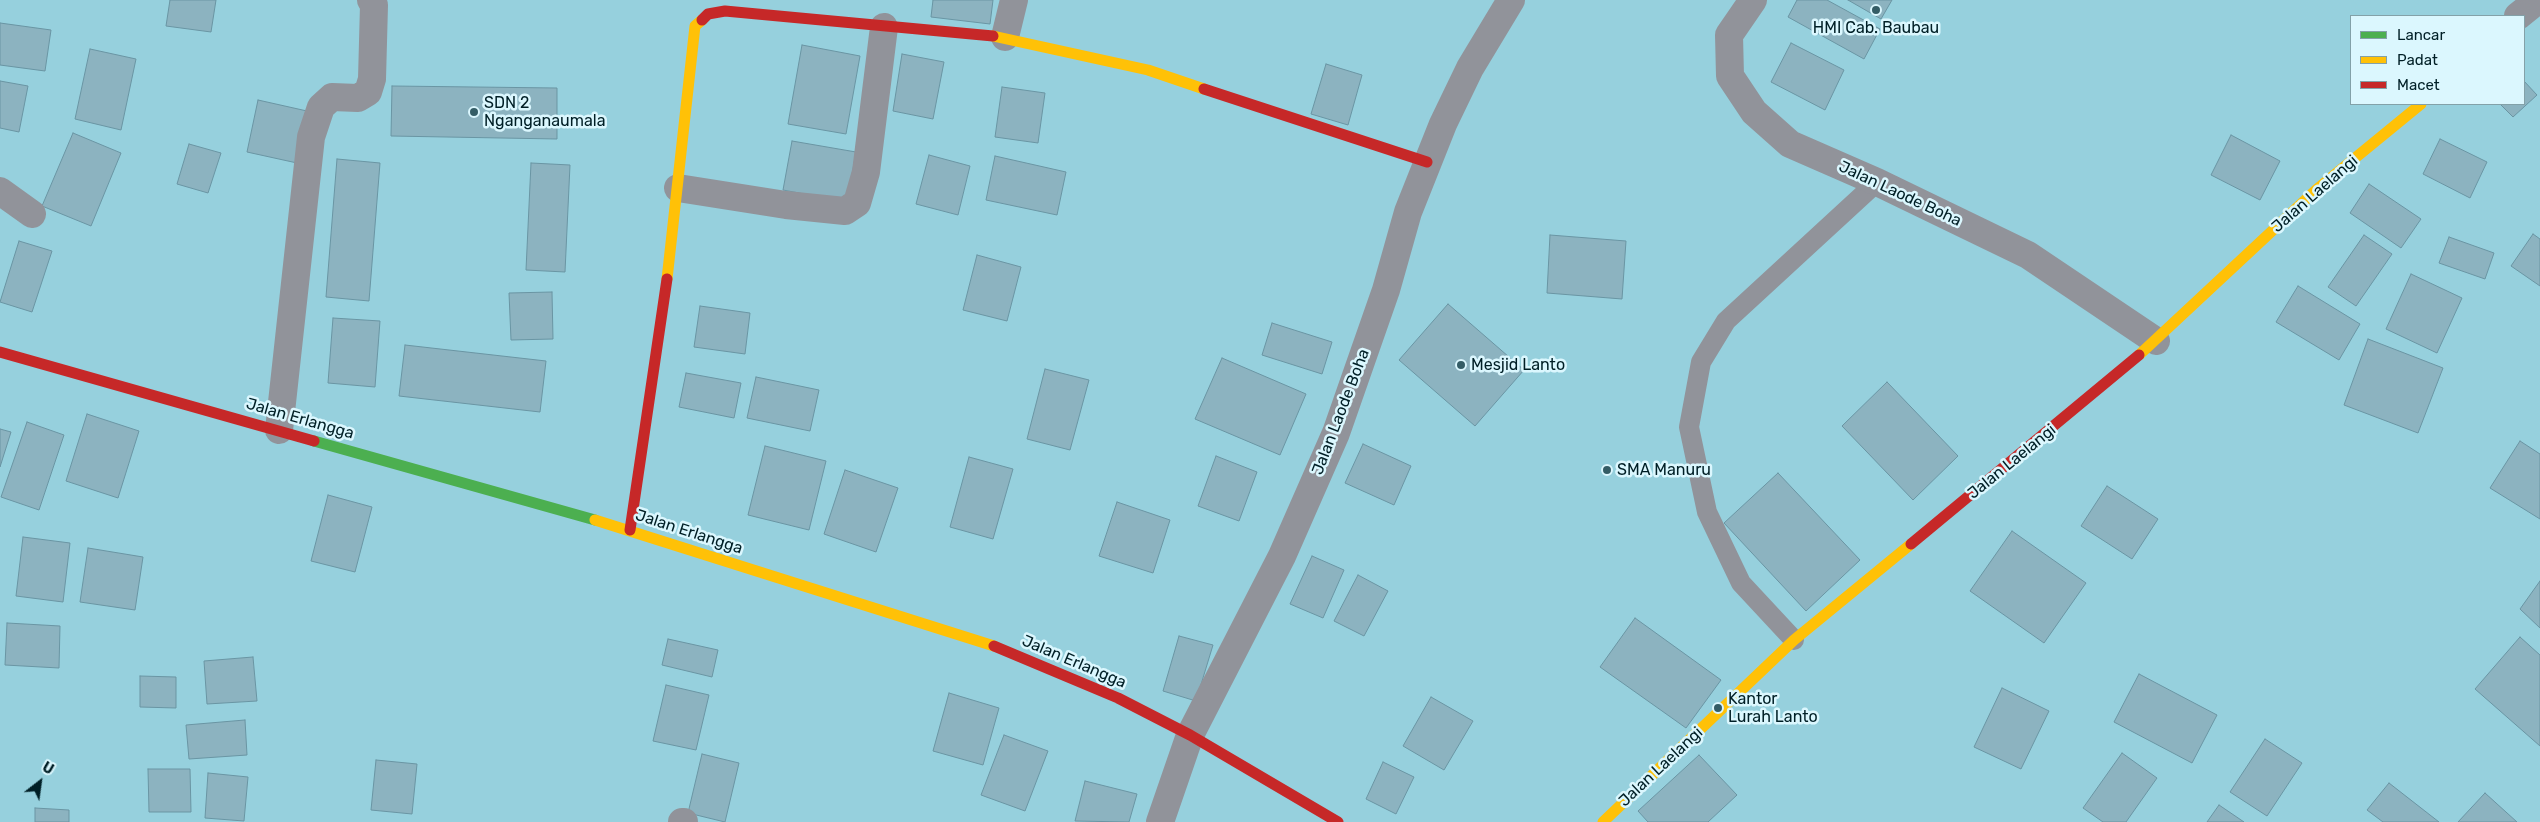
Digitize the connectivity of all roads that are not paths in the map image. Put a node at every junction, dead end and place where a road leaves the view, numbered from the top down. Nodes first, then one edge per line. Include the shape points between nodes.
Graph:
1 (371, 0) edge
2 (1014, 0) edge
3 (1511, 0) edge
4 (1753, 0) edge
5 (2538, 0) edge
6 (757, 8) edge
7 (2519, 15) edge
8 (884, 27) junction
9 (1005, 37) junction
10 (2421, 105) edge
11 (1427, 162) junction
12 (1877, 182) junction
13 (678, 188) junction
14 (0, 191) edge
15 (32, 214) dead end
16 (2156, 341) junction
17 (0, 352) edge
18 (279, 430) junction
19 (630, 530) junction
20 (1794, 640) junction
21 (1190, 736) junction
22 (1160, 822) edge
23 (1338, 822) edge
24 (1603, 822) edge

1 - 18 street via 374,5 372,79 368,92 358,98 332,98 321,107 311,137
2 - 9 street
3 - 11 street, Jalan Laode Boha via 1470,68
4 - 12 street, Jalan Laode Boha via 1729,35 1730,76 1749,105 1790,144
5 - 7 street
6 - 8 street
6 - 13 street via 708,14 696,26
8 - 9 street
8 - 13 street via 866,172 857,203 845,211
9 - 11 street via 1148,70
10 - 16 street, Jalan Laelangi via 2316,190
11 - 21 street, Jalan Laode Boha via 1336,433 1282,556
12 - 16 street, Jalan Laode Boha via 2028,255
12 - 20 lane via 1726,321 1701,362 1689,427 1707,512 1741,583
13 - 19 street
14 - 15 street
16 - 20 street, Jalan Laelangi
17 - 18 street, Jalan Erlangga
18 - 19 street, Jalan Erlangga
19 - 21 street, Jalan Erlangga via 989,644 1118,698
20 - 24 street, Jalan Laelangi
21 - 22 street, Jalan Laode Boha
21 - 23 street, Jalan Erlangga

